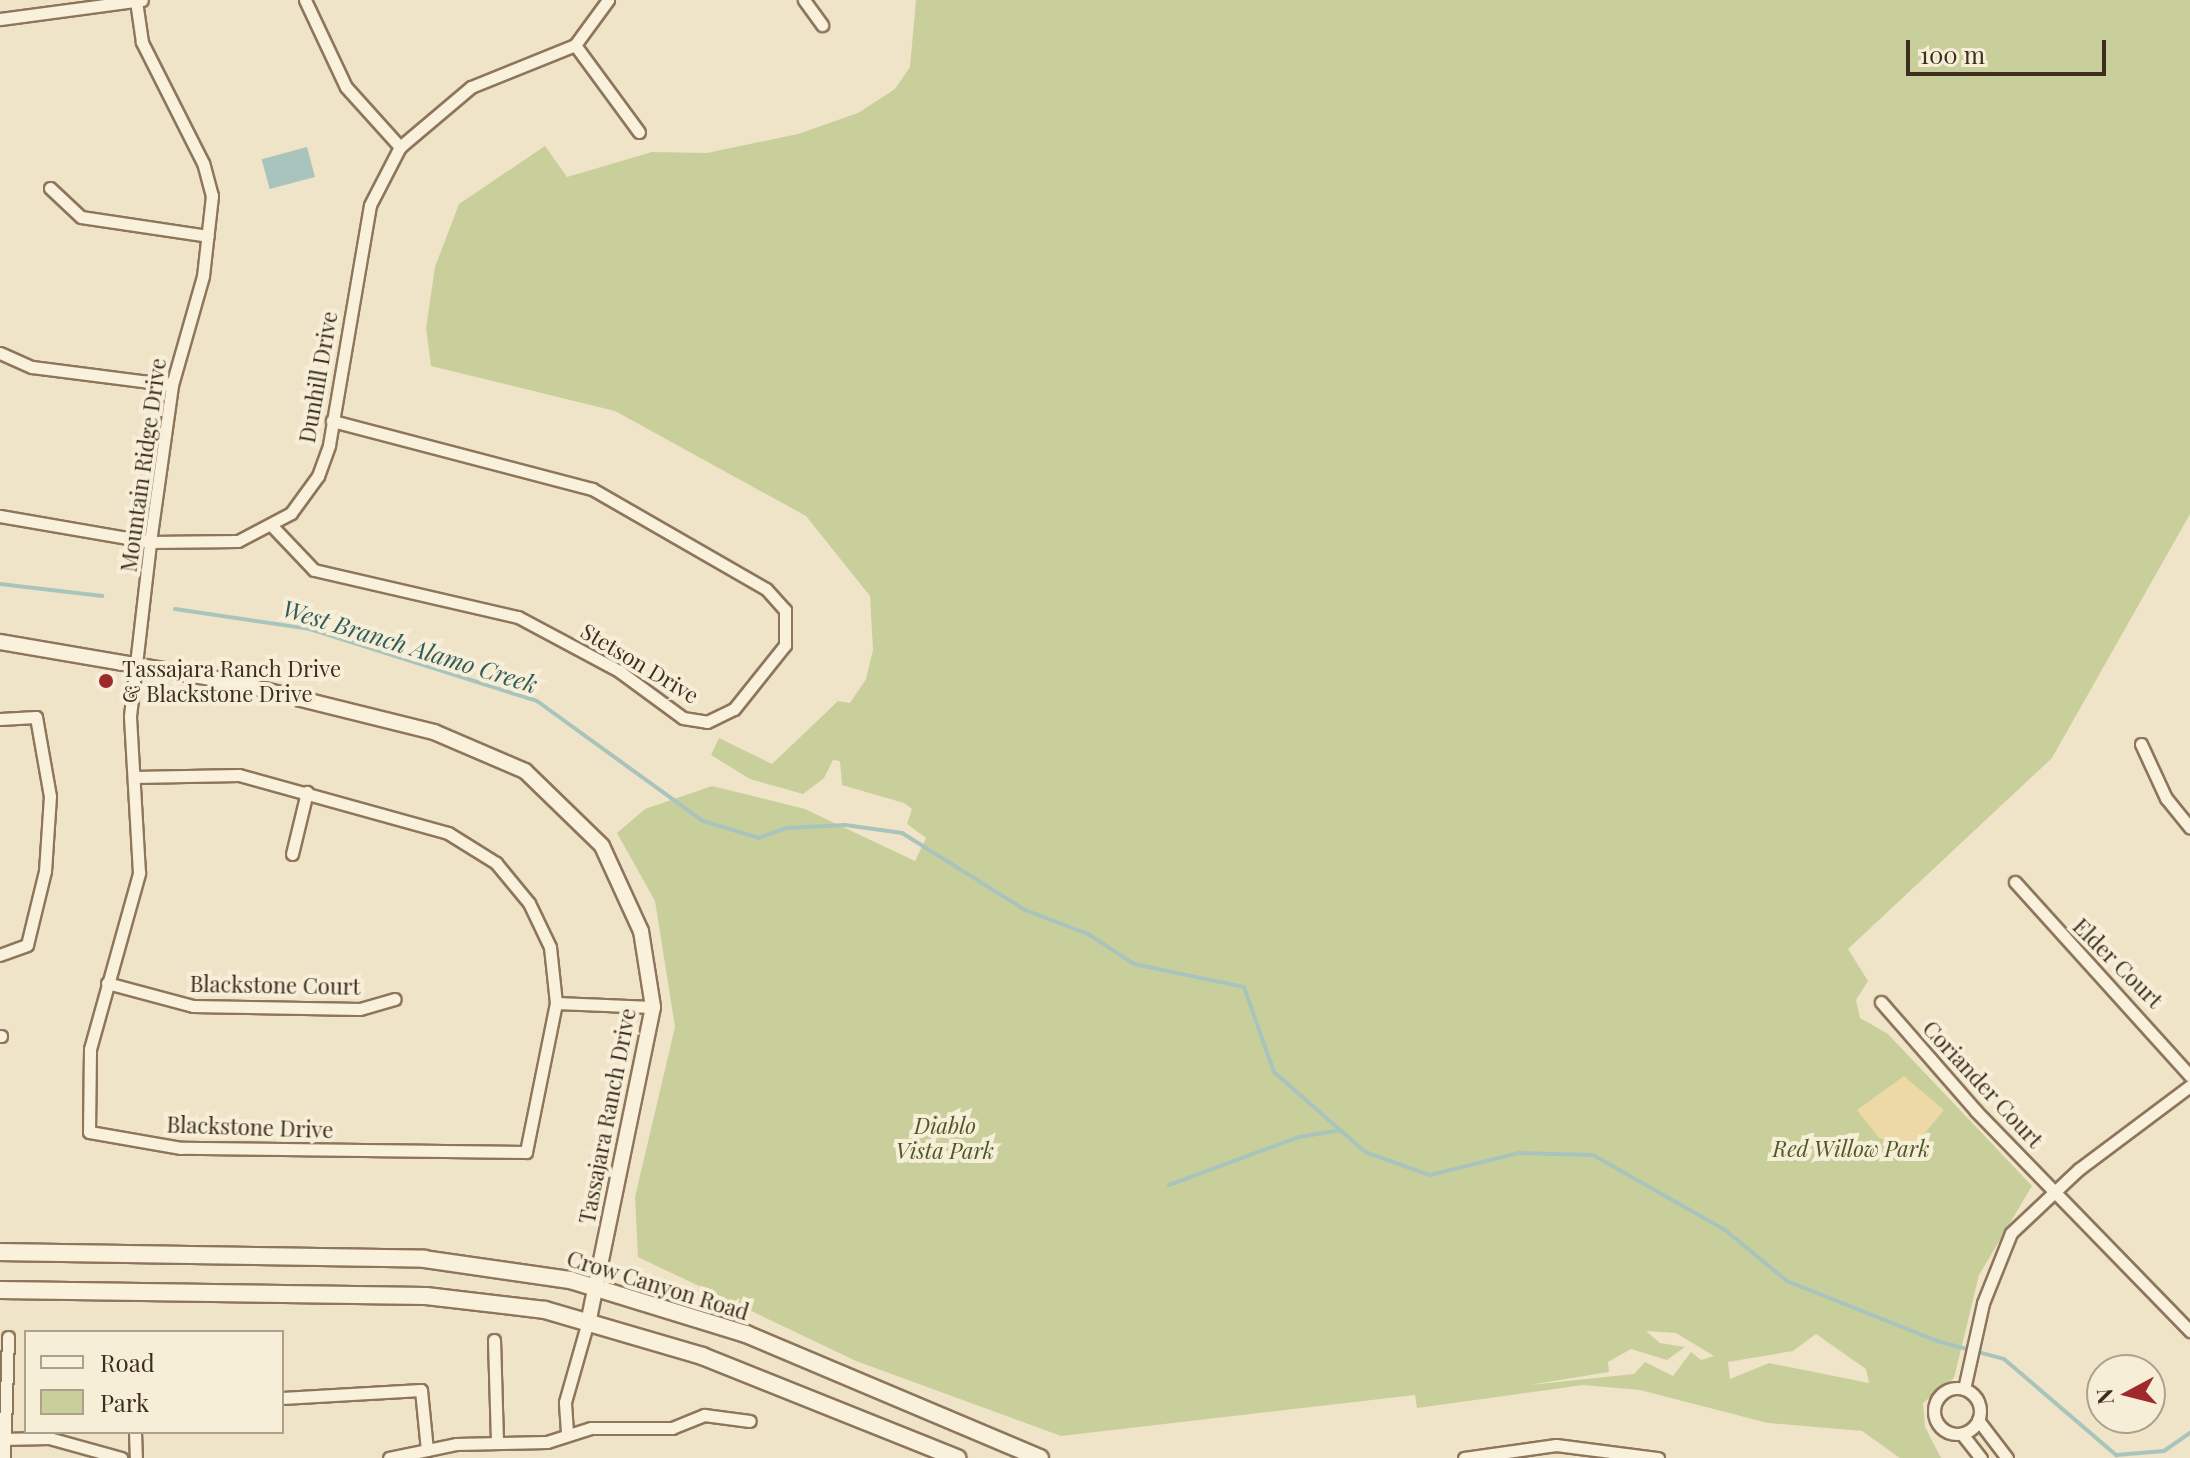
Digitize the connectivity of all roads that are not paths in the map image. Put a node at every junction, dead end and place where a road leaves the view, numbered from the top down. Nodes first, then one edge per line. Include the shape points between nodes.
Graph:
1 (143, 0) edge
2 (305, 0) edge
3 (608, 0) edge
4 (804, 0) edge
5 (136, 1) edge
6 (0, 19) edge
7 (822, 25) dead end
8 (575, 45) junction
9 (639, 132) dead end
10 (400, 147) junction
11 (50, 188) dead end
12 (208, 236) junction
13 (0, 353) edge
14 (172, 385) junction
15 (332, 421) junction
16 (0, 516) edge
17 (273, 527) junction
18 (150, 542) junction
19 (0, 642) edge
20 (136, 667) junction
21 (0, 719) edge
22 (2141, 744) dead end
23 (134, 777) junction
24 (307, 792) junction
25 (2190, 828) edge
26 (292, 854) dead end
27 (2015, 882) dead end
28 (0, 955) edge
29 (107, 983) junction
30 (395, 999) dead end
31 (1881, 1002) dead end
32 (556, 1003) junction
33 (653, 1007) junction
34 (2190, 1076) edge
35 (2190, 1086) edge
36 (2058, 1190) junction
37 (0, 1252) edge
38 (596, 1286) junction
39 (0, 1290) edge
40 (589, 1318) junction
41 (2190, 1331) edge
42 (8, 1337) dead end
43 (494, 1340) dead end
44 (1964, 1389) junction
45 (284, 1398) edge
46 (1978, 1420) junction
47 (750, 1421) dead end
48 (567, 1432) junction
49 (135, 1434) edge
50 (1962, 1434) junction
51 (2, 1439) edge
52 (497, 1442) junction
53 (427, 1450) junction
54 (4, 1458) edge
55 (121, 1458) edge
56 (136, 1458) edge
57 (389, 1458) edge
58 (957, 1458) edge
59 (1040, 1458) edge
60 (1464, 1458) edge
61 (1658, 1458) edge
62 (1981, 1458) edge
63 (2007, 1458) edge

1 - 5 street
2 - 10 street via 346,87
3 - 8 street
4 - 7 street
5 - 6 street
5 - 12 street, Mountain Ridge Drive via 142,42 203,163 212,196
8 - 9 street
8 - 10 street, Dunhill Drive via 471,87
10 - 15 street, Dunhill Drive via 370,205
11 - 12 street via 81,217
12 - 14 street, Mountain Ridge Drive
13 - 14 street via 32,367
14 - 18 street, Mountain Ridge Drive
15 - 17 street, Dunhill Drive via 318,476
15 - 17 street, Stetson Drive via 592,489 766,589 785,610 785,645 734,709 707,722 683,718 619,671 518,617 314,570
16 - 18 street, Dunhill Drive
17 - 18 street, Dunhill Drive via 238,541
18 - 20 street, Mountain Ridge Drive
19 - 20 street, Tassajara Ranch Drive
20 - 23 street, Blackstone Drive
20 - 33 street, Tassajara Ranch Drive via 434,732 525,771 602,846 641,931
21 - 28 street via 36,717 50,796 45,871 27,945
22 - 25 street via 2166,798
23 - 24 street, Blackstone Drive via 192,770
23 - 29 street, Blackstone Drive via 139,873
24 - 26 street
24 - 32 street, Blackstone Drive via 448,833 496,863 529,903 550,947
27 - 34 street, Elder Court
29 - 30 street, Blackstone Court via 193,1006 360,1009
29 - 32 street, Blackstone Drive via 90,1049 89,1132 181,1148 526,1152
31 - 36 street, Coriander Court
32 - 33 street
33 - 38 street, Tassajara Ranch Drive
35 - 36 street
36 - 41 street, Coriander Court
36 - 44 street via 2011,1233 1983,1303
37 - 38 main road, Crow Canyon Road via 424,1259
38 - 40 street, Tassajara Ranch Drive
38 - 59 main road, Crow Canyon Road via 746,1334
39 - 40 main road via 426,1296
40 - 48 street via 565,1402
40 - 58 main road
42 - 51 street
43 - 52 street
44 - 46 street via 1978,1401
44 - 50 street via 1941,1393 1933,1411 1942,1429
45 - 53 street via 421,1390
46 - 50 street
46 - 63 street
47 - 48 street via 721,1414 672,1428
48 - 52 street via 536,1444
49 - 56 street
50 - 62 street
51 - 54 street
51 - 55 street via 49,1438
52 - 53 street
53 - 57 street
60 - 61 street via 1556,1445

